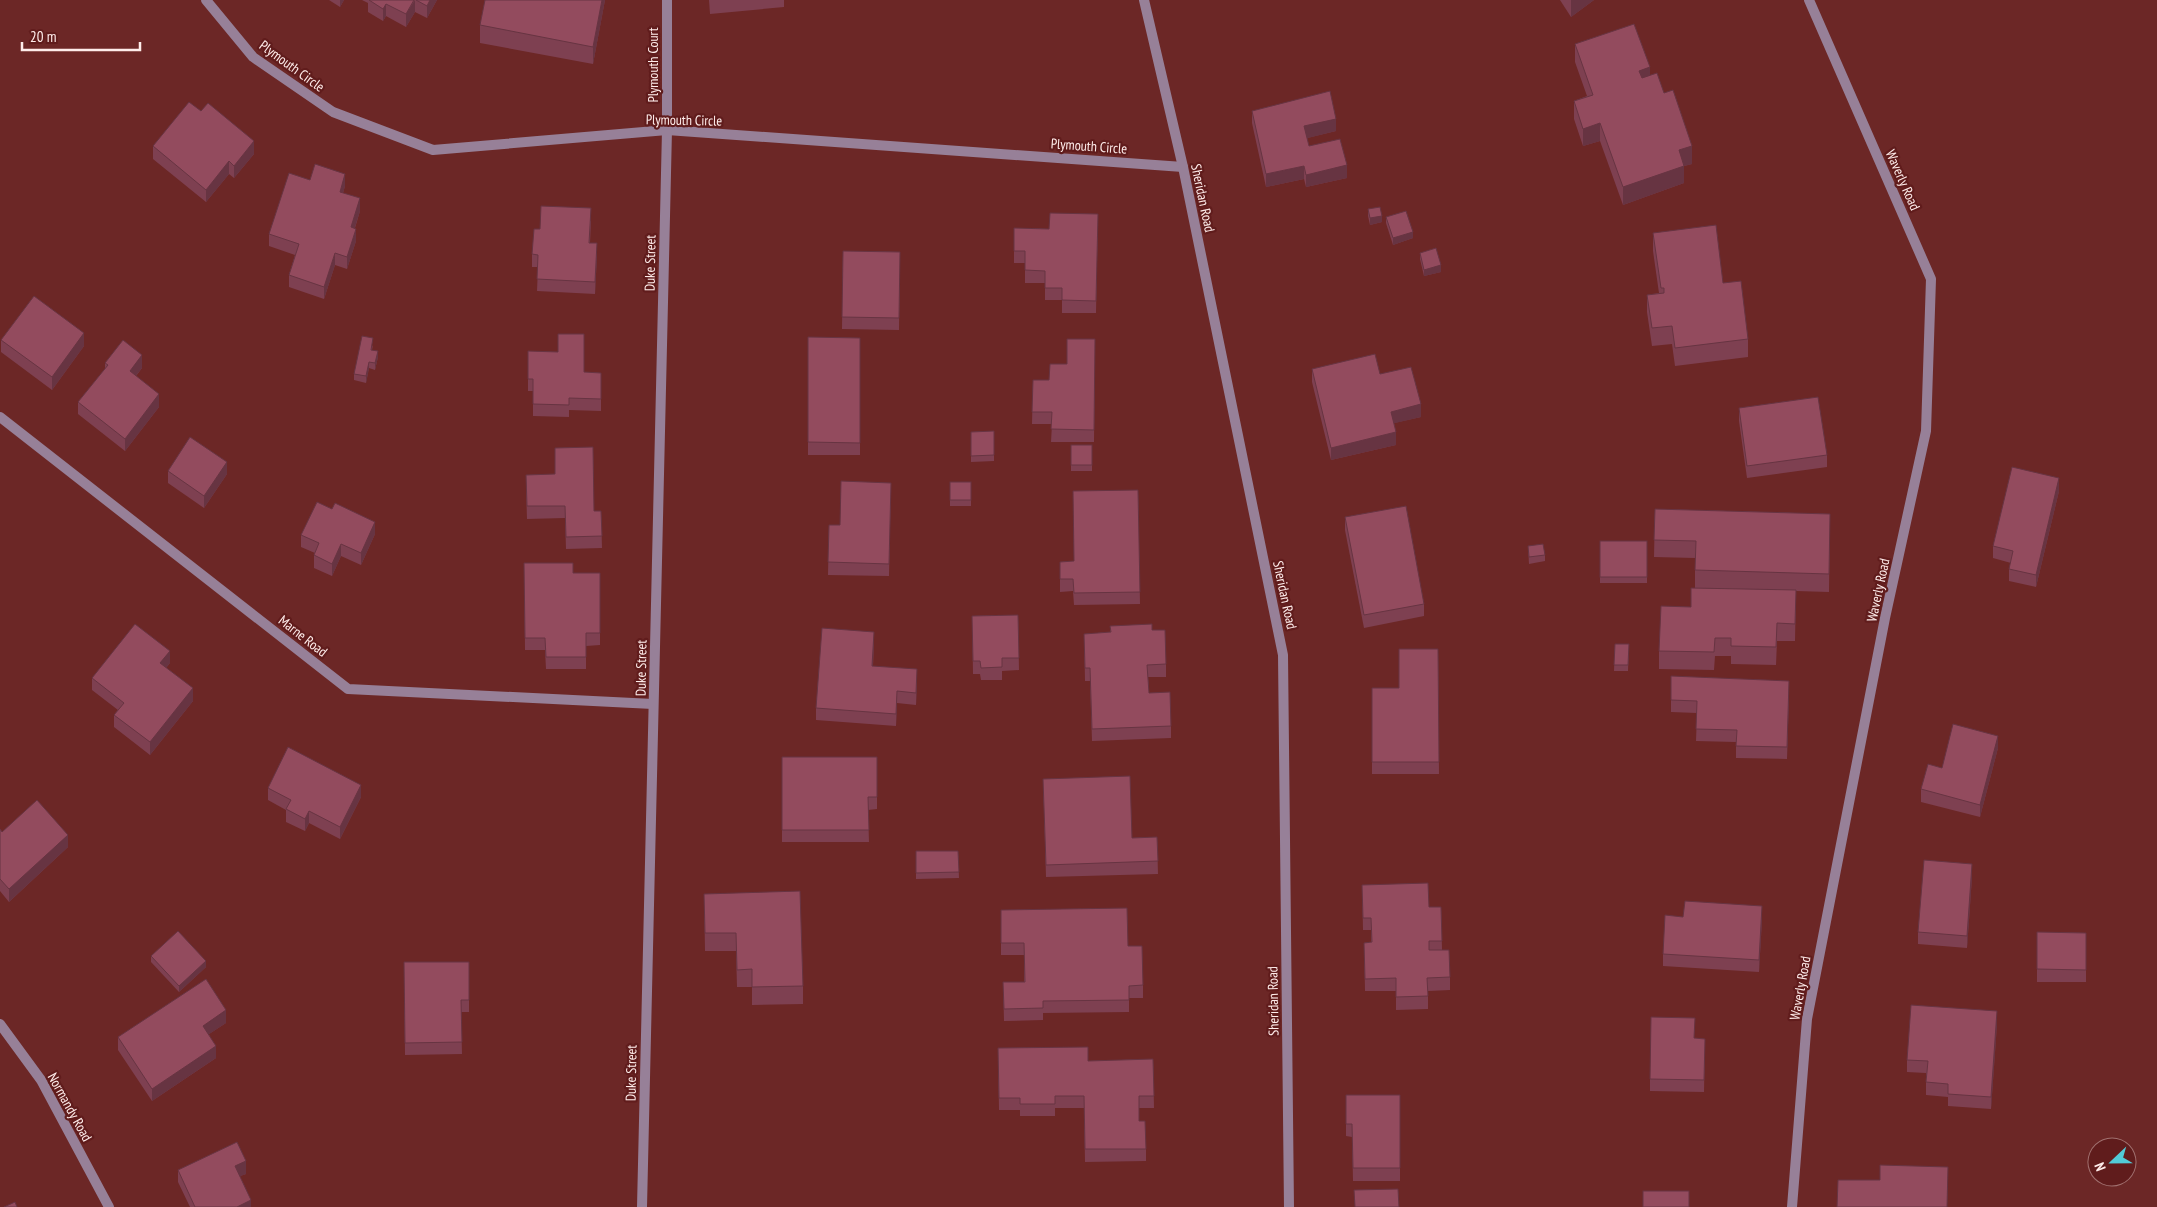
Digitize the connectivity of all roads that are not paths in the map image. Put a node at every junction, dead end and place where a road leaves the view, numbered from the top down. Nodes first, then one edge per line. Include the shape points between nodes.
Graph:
1 (206, 0) edge
2 (666, 0) edge
3 (1144, 0) edge
4 (1809, 0) edge
5 (666, 130) junction
6 (1183, 167) junction
7 (0, 416) edge
8 (654, 704) junction
9 (0, 1024) edge
10 (109, 1207) edge
11 (642, 1207) edge
12 (1289, 1207) edge
13 (1792, 1207) edge

1 - 5 street, Plymouth Circle via 252,57 333,112 433,150
2 - 5 street, Plymouth Court
3 - 6 street, Sheridan Road
4 - 13 street, Waverly Road via 1932,279 1926,431 1883,628 1808,1019
5 - 6 street, Plymouth Circle
5 - 8 street, Duke Street
6 - 12 street, Sheridan Road via 1284,655
7 - 8 street, Marne Road via 348,689
8 - 11 street, Duke Street
9 - 10 street, Normandy Road via 41,1080

